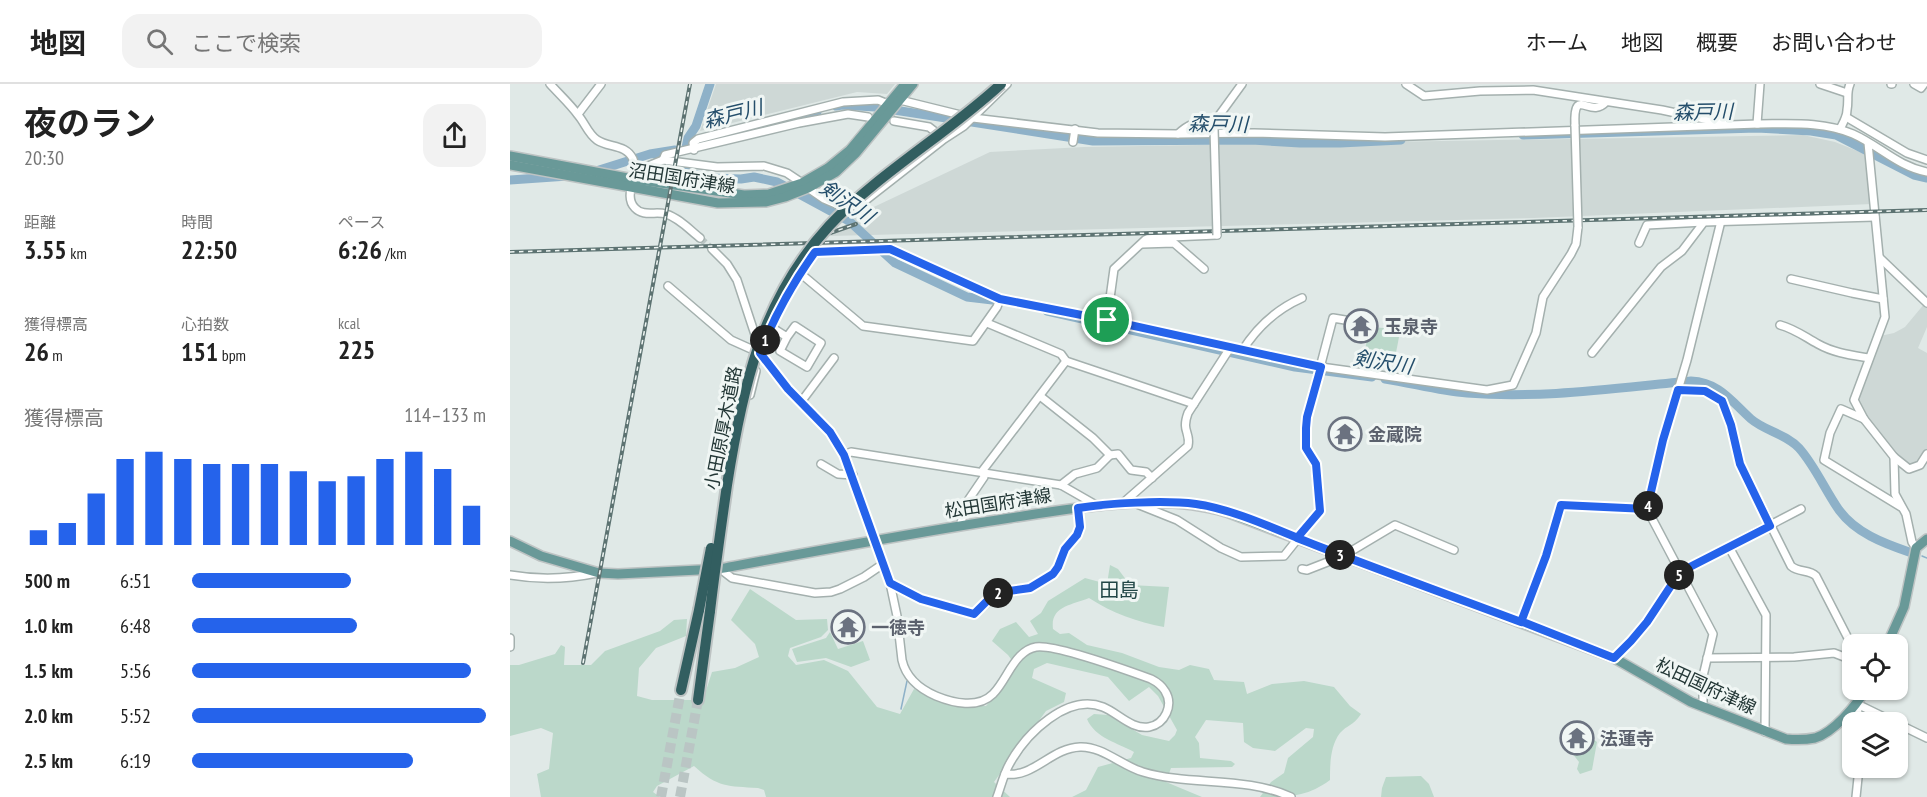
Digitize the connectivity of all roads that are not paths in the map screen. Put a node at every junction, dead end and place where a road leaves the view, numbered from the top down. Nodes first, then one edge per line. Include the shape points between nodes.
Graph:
1 (550, 84) edge
2 (601, 84) edge
3 (905, 84) edge
4 (913, 84) edge
5 (991, 84) edge
6 (1001, 84) edge
7 (1007, 84) edge
8 (1242, 84) edge
9 (1406, 84) edge
10 (1760, 84) edge
11 (1820, 84) edge
12 (1850, 84) edge
13 (1914, 84) edge
14 (1924, 84) edge
15 (1846, 93) junction
16 (894, 102) junction
17 (1606, 102) junction
18 (578, 114) junction
19 (868, 117) dead end
20 (887, 117) junction
21 (1218, 117) dead end
22 (1846, 117) junction
23 (974, 118) junction
24 (1758, 124) junction
25 (1731, 125) junction
26 (1076, 129) junction
27 (1840, 129) junction
28 (1178, 134) junction
29 (944, 139) junction
30 (1073, 142) dead end
31 (1868, 143) junction
32 (694, 146) junction
33 (510, 156) edge
34 (1927, 159) edge
35 (663, 160) junction
36 (510, 165) edge
37 (1927, 172) edge
38 (634, 179) junction
39 (800, 188) junction
40 (1875, 217) junction
41 (1721, 221) junction
42 (1704, 222) junction
43 (700, 238) tunnel mouth
44 (1639, 243) dead end
45 (1141, 244) junction
46 (712, 249) tunnel mouth
47 (1880, 258) junction
48 (1204, 269) dead end
49 (800, 273) junction
50 (1791, 279) dead end
51 (668, 286) dead end
52 (1302, 298) dead end
53 (1883, 299) junction
54 (999, 302) junction
55 (1927, 303) edge
56 (1107, 320) junction
57 (1351, 321) dead end
58 (987, 323) junction
59 (1780, 325) dead end
60 (771, 327) junction
61 (787, 337) junction
62 (1230, 348) junction
63 (1242, 351) junction
64 (760, 353) junction
65 (1592, 353) dead end
66 (834, 358) dead end
67 (1869, 358) junction
68 (1066, 361) junction
69 (1321, 367) junction
70 (1679, 386) junction
71 (1040, 396) junction
72 (801, 402) junction
73 (1194, 404) junction
74 (1864, 419) junction
75 (1927, 454) edge
76 (844, 455) junction
77 (1110, 455) junction
78 (1894, 457) junction
79 (821, 464) dead end
80 (983, 474) junction
81 (853, 475) junction
82 (1152, 478) junction
83 (1061, 485) junction
84 (1137, 504) junction
85 (1096, 505) junction
86 (1121, 505) junction
87 (1901, 507) junction
88 (1078, 508) junction
89 (1647, 509) junction
90 (1801, 509) dead end
91 (960, 526) junction
92 (1770, 526) junction
93 (1297, 538) junction
94 (1927, 539) edge
95 (510, 540) edge
96 (875, 541) junction
97 (1729, 547) junction
98 (1916, 548) junction
99 (1454, 550) dead end
100 (1343, 556) junction
101 (884, 564) junction
102 (719, 569) junction
103 (1302, 569) dead end
104 (1680, 572) junction
105 (598, 573) junction
106 (510, 575) edge
107 (890, 583) junction
108 (705, 611) junction
109 (1521, 622) junction
110 (1846, 634) edge
111 (1892, 634) edge
112 (510, 638) edge
113 (510, 647) edge
114 (1842, 656) edge
115 (1614, 658) junction
116 (1707, 658) junction
117 (1764, 658) junction
118 (681, 690) tunnel mouth
119 (698, 700) tunnel mouth
120 (1859, 700) edge
121 (1857, 704) junction
122 (1703, 707) junction
123 (1858, 712) edge
124 (1765, 732) junction
125 (1927, 738) edge
126 (1005, 774) junction
127 (1858, 778) edge
128 (997, 797) edge
129 (1291, 797) edge
130 (1856, 797) edge

1 - 18 street
2 - 18 street
3 - 16 main road, 沼田国府津線
4 - 16 main road, 沼田国府津線
5 - 108 highway, 小田原厚木道路, bridge via 846,202 806,245 780,283 758,327 736,397
6 - 108 highway, 小田原厚木道路, bridge via 829,226 785,286 764,331 742,398
7 - 23 street
8 - 21 street
9 - 17 street via 1424,96 1533,90
10 - 24 street
11 - 15 street
12 - 15 street
13 - 14 street via 1921,88
15 - 22 street
16 - 20 main road, 沼田国府津線
16 - 23 street
16 - 32 street via 843,102 698,139
17 - 25 street
17 - 69 street, bridge via 1597,108 1581,101 1575,107 1576,244 1543,297 1536,333 1513,385 1487,390
18 - 38 street via 595,139 631,155
19 - 32 street via 848,114
20 - 29 street via 929,127
20 - 39 main road, 沼田国府津線 via 836,172
22 - 27 street
22 - 34 street via 1907,153
23 - 26 street
23 - 29 street
24 - 25 street
24 - 27 street
25 - 28 street via 1385,137
26 - 28 street
26 - 30 street
27 - 31 street
28 - 45 street, bridge via 1204,121 1214,128 1217,236 1149,238
29 - 39 street via 852,211
31 - 37 street via 1901,164
31 - 40 street
32 - 35 street via 665,155
33 - 38 main road, 沼田国府津線
35 - 38 street
35 - 39 street via 717,167 770,167 787,173
36 - 38 main road, 沼田国府津線 via 585,179
38 - 39 main road, 沼田国府津線 via 744,195
38 - 39 main road, 沼田国府津線 via 718,203 779,199
38 - 43 street via 630,200 637,210 667,214
40 - 41 street
40 - 47 street
41 - 42 street
41 - 70 street
42 - 44 street via 1647,225
42 - 65 street via 1682,251 1661,267
45 - 48 street via 1174,243
45 - 56 street via 1114,269
46 - 64 street via 737,280
47 - 53 street
47 - 55 street
49 - 54 street via 815,252 890,249
49 - 58 street via 863,326 973,340
49 - 60 street
50 - 53 street
51 - 64 street via 731,340
52 - 63 street via 1268,319
53 - 67 street via 1885,317
54 - 56 street
54 - 58 street
56 - 62 street
57 - 69 street via 1333,318
58 - 68 street via 1061,354
59 - 67 street via 1837,352
60 - 61 street
60 - 64 street
61 - 61 street via 795,326 821,343 807,367 780,351
62 - 63 street
62 - 73 street
63 - 69 street
64 - 72 street
64 - 102 street via 740,439
66 - 72 street
67 - 74 street via 1854,400
68 - 71 street
68 - 73 street
69 - 93 street via 1306,428 1306,448 1316,464 1320,511
70 - 89 street
70 - 92 street via 1705,391 1722,401 1740,464
71 - 77 street
71 - 80 street
72 - 76 street via 830,432
73 - 82 street via 1184,423 1190,439 1188,446
74 - 78 street
74 - 87 street via 1841,409 1824,460
75 - 78 street via 1920,465 1909,469
76 - 80 street via 851,452
76 - 81 street
77 - 82 street via 1118,454 1131,470 1146,472
77 - 83 street via 1097,468 1075,474
78 - 87 street via 1895,494
79 - 81 street via 838,474
80 - 83 street
80 - 91 street via 967,502
81 - 96 street
82 - 86 street
83 - 85 street
84 - 86 main road, 松田国府津線
84 - 93 main road, 松田国府津線 via 1211,507
84 - 93 street via 1177,520 1241,557 1284,556
85 - 86 main road, 松田国府津線
85 - 88 main road, 松田国府津線
87 - 98 street
88 - 91 main road, 松田国府津線
88 - 107 street via 1077,535 1053,574 1030,588 995,593 974,614 921,599
89 - 104 street
89 - 109 street via 1561,505
90 - 92 street
91 - 96 main road, 松田国府津線
92 - 97 street
92 - 110 street via 1791,566 1815,575
93 - 100 main road, 松田国府津線
94 - 98 main road
95 - 105 main road, 松田国府津線 via 541,556
96 - 101 street
96 - 102 main road, 松田国府津線
97 - 104 street
97 - 117 street via 1766,615
98 - 111 main road via 1904,607
99 - 100 street via 1395,525
100 - 103 street
100 - 109 main road, 松田国府津線
101 - 102 street via 840,589 814,593 732,578
101 - 107 street
102 - 105 main road, 松田国府津線
104 - 115 street via 1647,622
104 - 116 street via 1713,634
105 - 106 street via 538,578
107 - 126 street via 904,667 920,687 940,697 966,703 984,699 1024,651 1036,646 1151,679 1162,687 1168,699 1166,714 1159,722 1136,726 1104,707 1086,704 1064,710 1020,748
108 - 118 highway, 小田原厚木道路
108 - 119 highway, 小田原厚木道路
109 - 115 main road, 松田国府津線
112 - 113 street
114 - 117 street via 1834,653
115 - 122 main road, 松田国府津線
116 - 117 street
116 - 122 street
117 - 124 street
120 - 121 main road, 松田国府津線
121 - 123 street
121 - 124 main road, 松田国府津線 via 1830,730 1815,738 1786,740
121 - 125 street
122 - 124 main road, 松田国府津線
126 - 128 street
126 - 129 street via 1023,774 1061,750 1081,746 1145,773 1259,788
127 - 130 street

